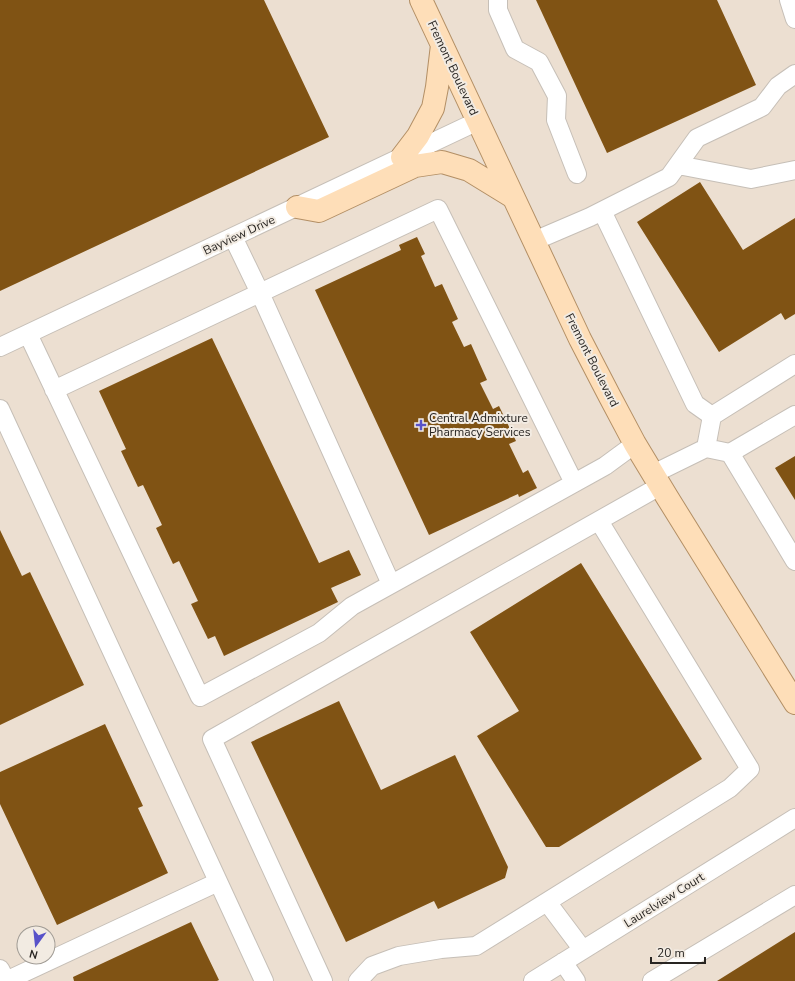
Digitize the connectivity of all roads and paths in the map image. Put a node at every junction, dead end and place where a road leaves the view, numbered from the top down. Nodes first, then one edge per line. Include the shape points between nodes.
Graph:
1 (421, 0) edge
2 (498, 0) edge
3 (789, 0) edge
4 (795, 19) edge
5 (442, 45) junction
6 (795, 74) edge
7 (478, 122) junction
8 (402, 157) junction
9 (678, 165) junction
10 (795, 170) edge
11 (577, 174) dead end
12 (513, 197) junction
13 (297, 208) junction
14 (602, 211) junction
15 (233, 237) junction
16 (534, 241) junction
17 (260, 293) junction
18 (28, 334) junction
19 (0, 347) edge
20 (795, 364) edge
21 (54, 390) junction
22 (1, 414) edge
23 (795, 415) edge
24 (712, 416) junction
25 (636, 444) junction
26 (706, 448) junction
27 (730, 453) junction
28 (657, 480) junction
29 (574, 483) junction
30 (599, 521) junction
31 (795, 561) edge
32 (391, 584) junction
33 (795, 703) edge
34 (795, 818) edge
35 (218, 882) junction
36 (795, 895) edge
37 (547, 902) junction
38 (583, 950) junction
39 (563, 962) junction
40 (0, 969) edge
41 (264, 981) edge
42 (323, 981) edge
43 (358, 981) edge
44 (532, 981) edge
45 (576, 981) edge
46 (652, 981) edge

1 - 5 main road, Fremont Boulevard
2 - 11 street via 498,10 515,49 539,62 557,96 556,120
3 - 4 street
5 - 7 main road, Fremont Boulevard
5 - 8 main road via 433,108 418,136
6 - 9 street via 778,86 762,107 697,138
7 - 8 street, Bayview Drive
7 - 12 main road, Fremont Boulevard
8 - 13 street, Bayview Drive
9 - 10 street via 751,179
9 - 14 street via 670,177
12 - 13 main road via 469,170 442,162 415,166 319,211
12 - 16 main road, Fremont Boulevard
13 - 15 street, Bayview Drive
14 - 16 street
14 - 24 street via 695,404
15 - 17 street
15 - 18 street, Bayview Drive
16 - 25 main road, Fremont Boulevard via 580,339
17 - 21 street
17 - 29 street via 438,210
17 - 32 street
18 - 19 street, Bayview Drive
18 - 21 street
20 - 24 street
21 - 32 street via 200,697 318,633 352,606
22 - 35 street
23 - 27 street
24 - 26 street
25 - 28 main road, Fremont Boulevard
25 - 29 street via 605,466
26 - 27 street
26 - 28 street
27 - 31 street
28 - 30 street
28 - 33 main road, Fremont Boulevard
29 - 32 street
30 - 37 street via 750,769 730,788
30 - 42 street via 212,738
34 - 38 street, Laurelview Court
35 - 40 street via 6,981
35 - 41 street
36 - 46 street
37 - 38 street
37 - 43 street via 476,946 399,956 372,966
38 - 39 street, Laurelview Court
39 - 44 street, Laurelview Court
39 - 45 street

